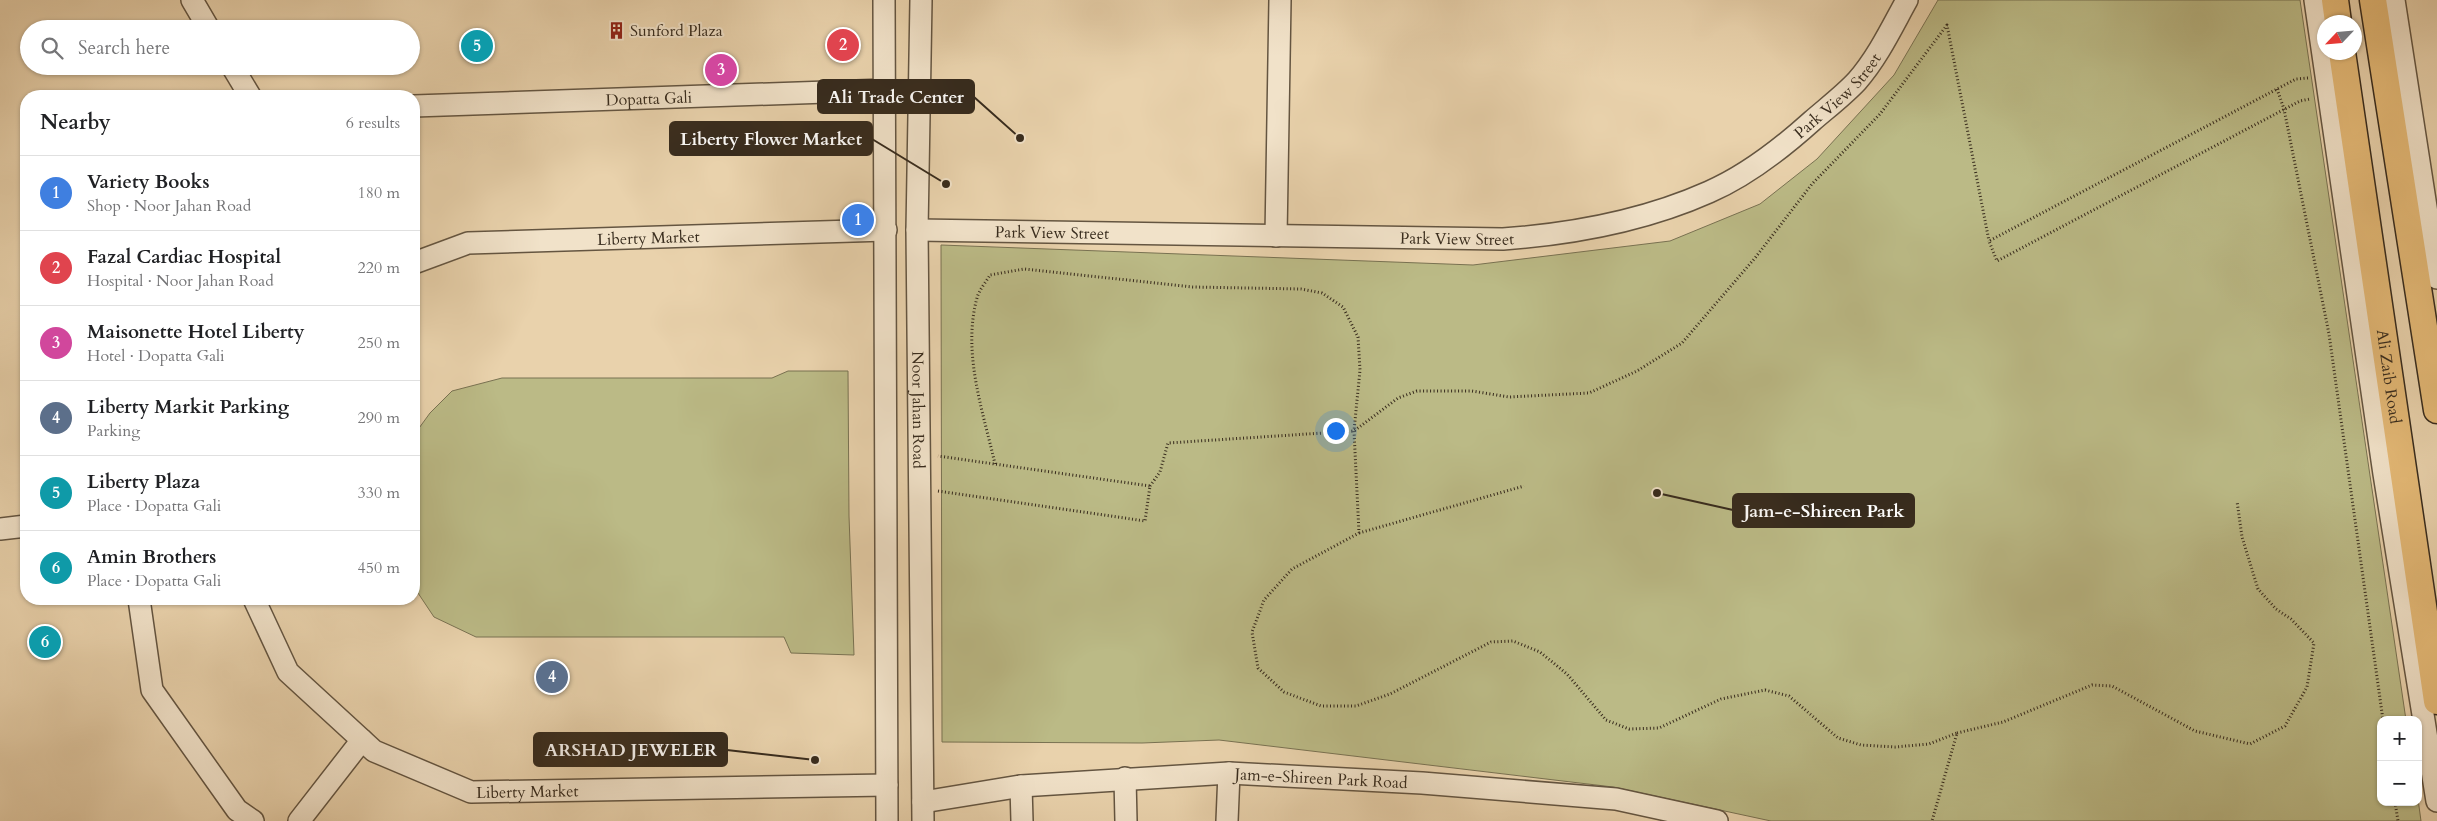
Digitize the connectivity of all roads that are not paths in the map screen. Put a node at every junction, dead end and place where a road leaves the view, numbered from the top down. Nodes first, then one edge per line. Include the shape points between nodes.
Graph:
1 (192, 0) edge
2 (884, 0) edge
3 (921, 0) edge
4 (1280, 0) edge
5 (1907, 0) edge
6 (2315, 0) edge
7 (2335, 0) edge
8 (2373, 0) edge
9 (2394, 0) edge
10 (2337, 15) edge
11 (204, 20) edge
12 (2343, 60) edge
13 (237, 75) edge
14 (246, 90) edge
15 (885, 90) junction
16 (420, 106) edge
17 (886, 230) junction
18 (917, 230) junction
19 (1276, 236) junction
20 (420, 261) edge
21 (2437, 278) edge
22 (2437, 410) edge
23 (20, 527) edge
24 (0, 529) edge
25 (140, 605) edge
26 (257, 605) edge
27 (2437, 701) edge
28 (362, 740) junction
29 (1229, 773) junction
30 (1125, 778) junction
31 (887, 785) junction
32 (1021, 786) junction
33 (2437, 801) edge
34 (923, 812) edge
35 (243, 817) edge
36 (299, 821) edge
37 (887, 821) edge
38 (1022, 821) edge
39 (1126, 821) edge
40 (1227, 821) edge
41 (1718, 821) edge

1 - 11 street
2 - 15 street, Noor Jahan Road
3 - 18 street, Noor Jahan Road
4 - 19 street
5 - 19 street, Park View Street via 1880,49 1857,80 1800,132 1739,176 1710,192 1664,209 1558,235 1503,239
6 - 33 street via 2384,474
7 - 10 main road
8 - 22 main road
9 - 21 street
12 - 27 main road, Ali Zaib Road
13 - 14 street
15 - 16 street, Dopatta Gali
15 - 17 street, Noor Jahan Road
17 - 20 street, Liberty Market via 468,243
17 - 31 street, Noor Jahan Road
18 - 19 street, Park View Street
18 - 34 street, Noor Jahan Road
23 - 24 street
25 - 35 street via 152,690
26 - 28 street, Liberty Market via 288,672
28 - 31 street, Liberty Market via 374,751 471,792
28 - 36 street
29 - 30 street, Jam-e-Shireen Park Road
29 - 40 street
29 - 41 street, Jam-e-Shireen Park Road via 1422,783 1616,799
30 - 32 street, Jam-e-Shireen Park Road
30 - 39 street
31 - 37 street, Noor Jahan Road
32 - 34 street, Jam-e-Shireen Park Road
32 - 38 street

